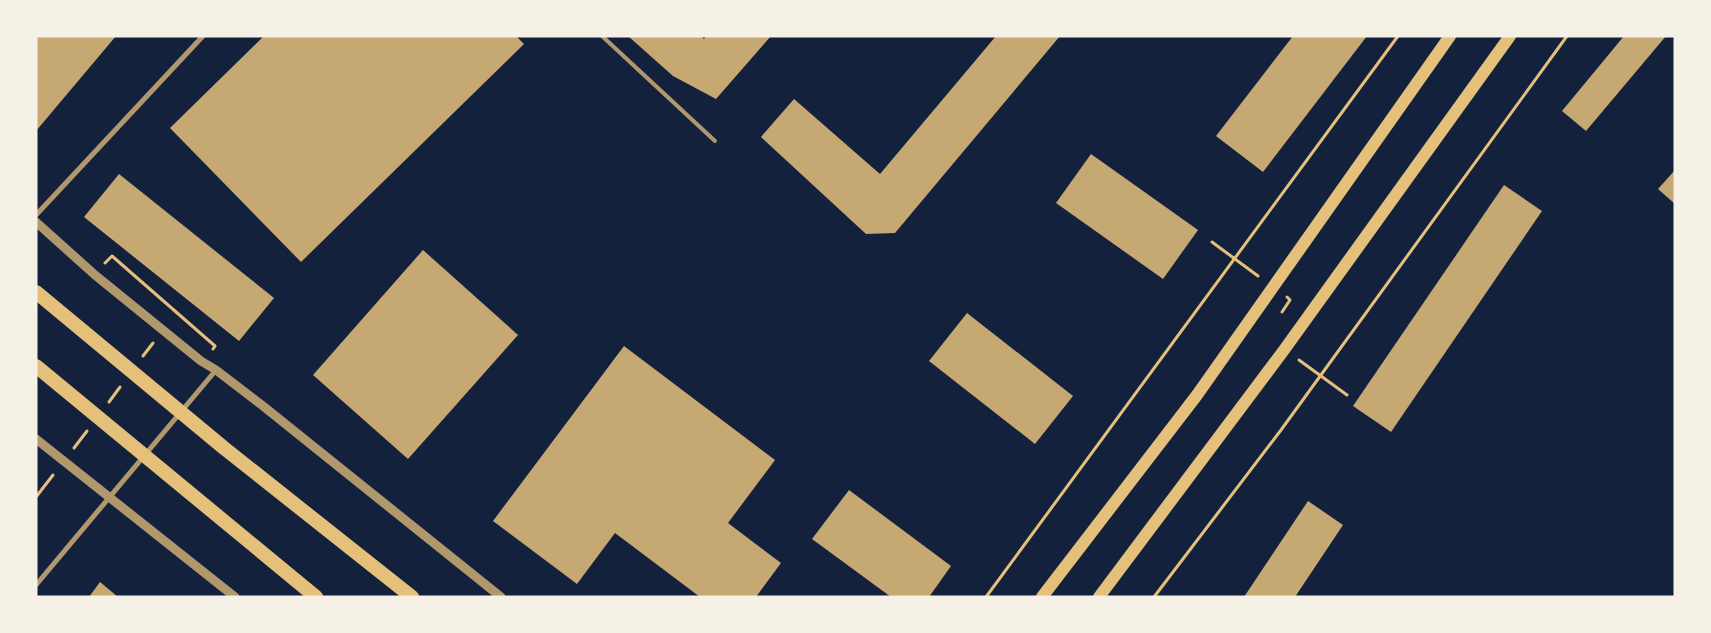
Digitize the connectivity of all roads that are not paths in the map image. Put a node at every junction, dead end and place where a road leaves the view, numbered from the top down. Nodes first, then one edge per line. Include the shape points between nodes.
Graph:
1 (203, 36) edge
2 (602, 36) edge
3 (1450, 36) edge
4 (1510, 36) edge
5 (715, 141) dead end
6 (36, 215) edge
7 (36, 222) edge
8 (36, 292) edge
9 (36, 366) edge
10 (216, 370) junction
11 (181, 413) junction
12 (36, 439) edge
13 (144, 456) junction
14 (110, 498) junction
15 (36, 586) edge
16 (236, 597) edge
17 (316, 597) edge
18 (412, 597) edge
19 (501, 597) edge
20 (1042, 597) edge
21 (1099, 597) edge

1 - 6 street
2 - 5 lane
3 - 20 main road via 1197,394
4 - 21 main road via 1284,350
7 - 10 street via 95,275
8 - 11 highway
9 - 13 highway
10 - 11 street
10 - 19 street
11 - 13 street
11 - 18 highway
12 - 14 street
13 - 14 street
13 - 17 highway
14 - 15 street
14 - 16 street

